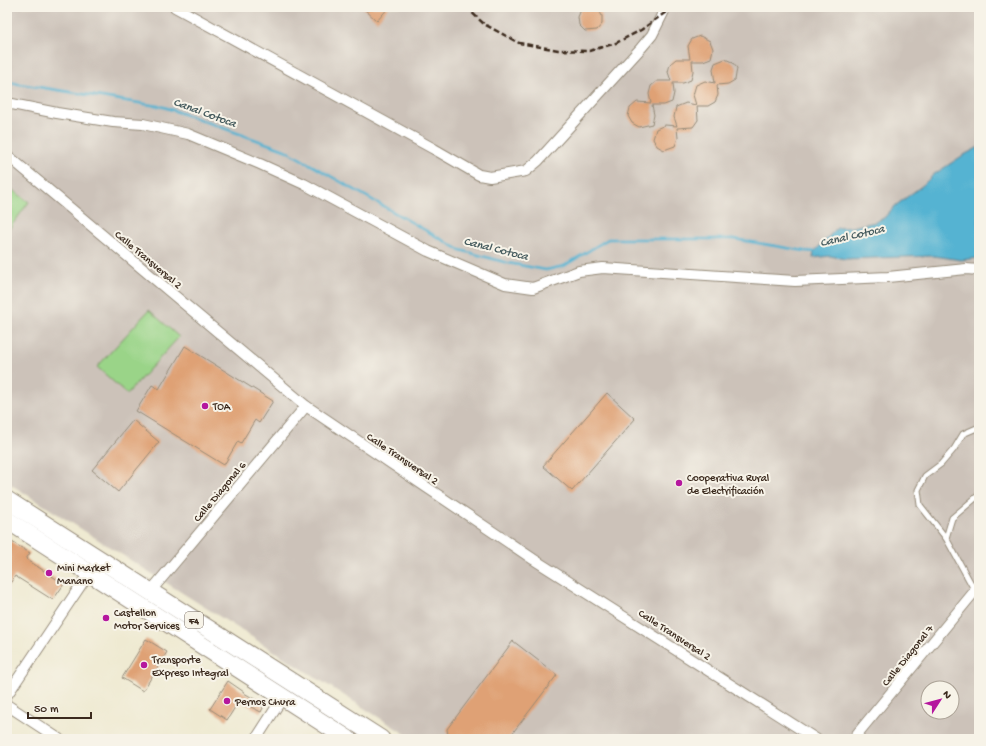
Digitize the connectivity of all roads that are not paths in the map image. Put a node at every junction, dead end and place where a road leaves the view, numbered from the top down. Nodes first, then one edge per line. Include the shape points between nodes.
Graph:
1 (175, 7) edge
2 (666, 7) edge
3 (7, 103) edge
4 (7, 155) edge
5 (979, 270) edge
6 (306, 406) junction
7 (979, 427) edge
8 (979, 495) edge
9 (7, 500) edge
10 (7, 520) edge
11 (946, 538) junction
12 (89, 573) junction
13 (977, 588) edge
14 (150, 592) junction
15 (7, 695) edge
16 (283, 697) junction
17 (7, 705) edge
18 (59, 739) edge
19 (256, 739) edge
20 (348, 739) edge
21 (381, 739) edge
22 (816, 739) edge
23 (853, 739) edge

1 - 2 street via 466,168 490,177 526,171 538,160 652,35
3 - 5 street via 108,121 143,124 188,134 304,184 428,251 505,284 533,288 579,271 603,268 795,281 888,278 966,268
4 - 6 street, Calle Transversal 2
6 - 14 street, Calle Diagonal 6
6 - 22 street, Calle Transversal 2 via 533,559
7 - 11 lane via 963,434 941,464 925,476 918,490 920,505
8 - 11 lane via 952,518
9 - 14 highway, F4
10 - 12 highway, F4
11 - 13 lane
12 - 15 street
12 - 16 highway, F4
13 - 23 street, Calle Diagonal 7
14 - 21 highway, F4
16 - 19 street
16 - 20 highway, F4
17 - 18 street

